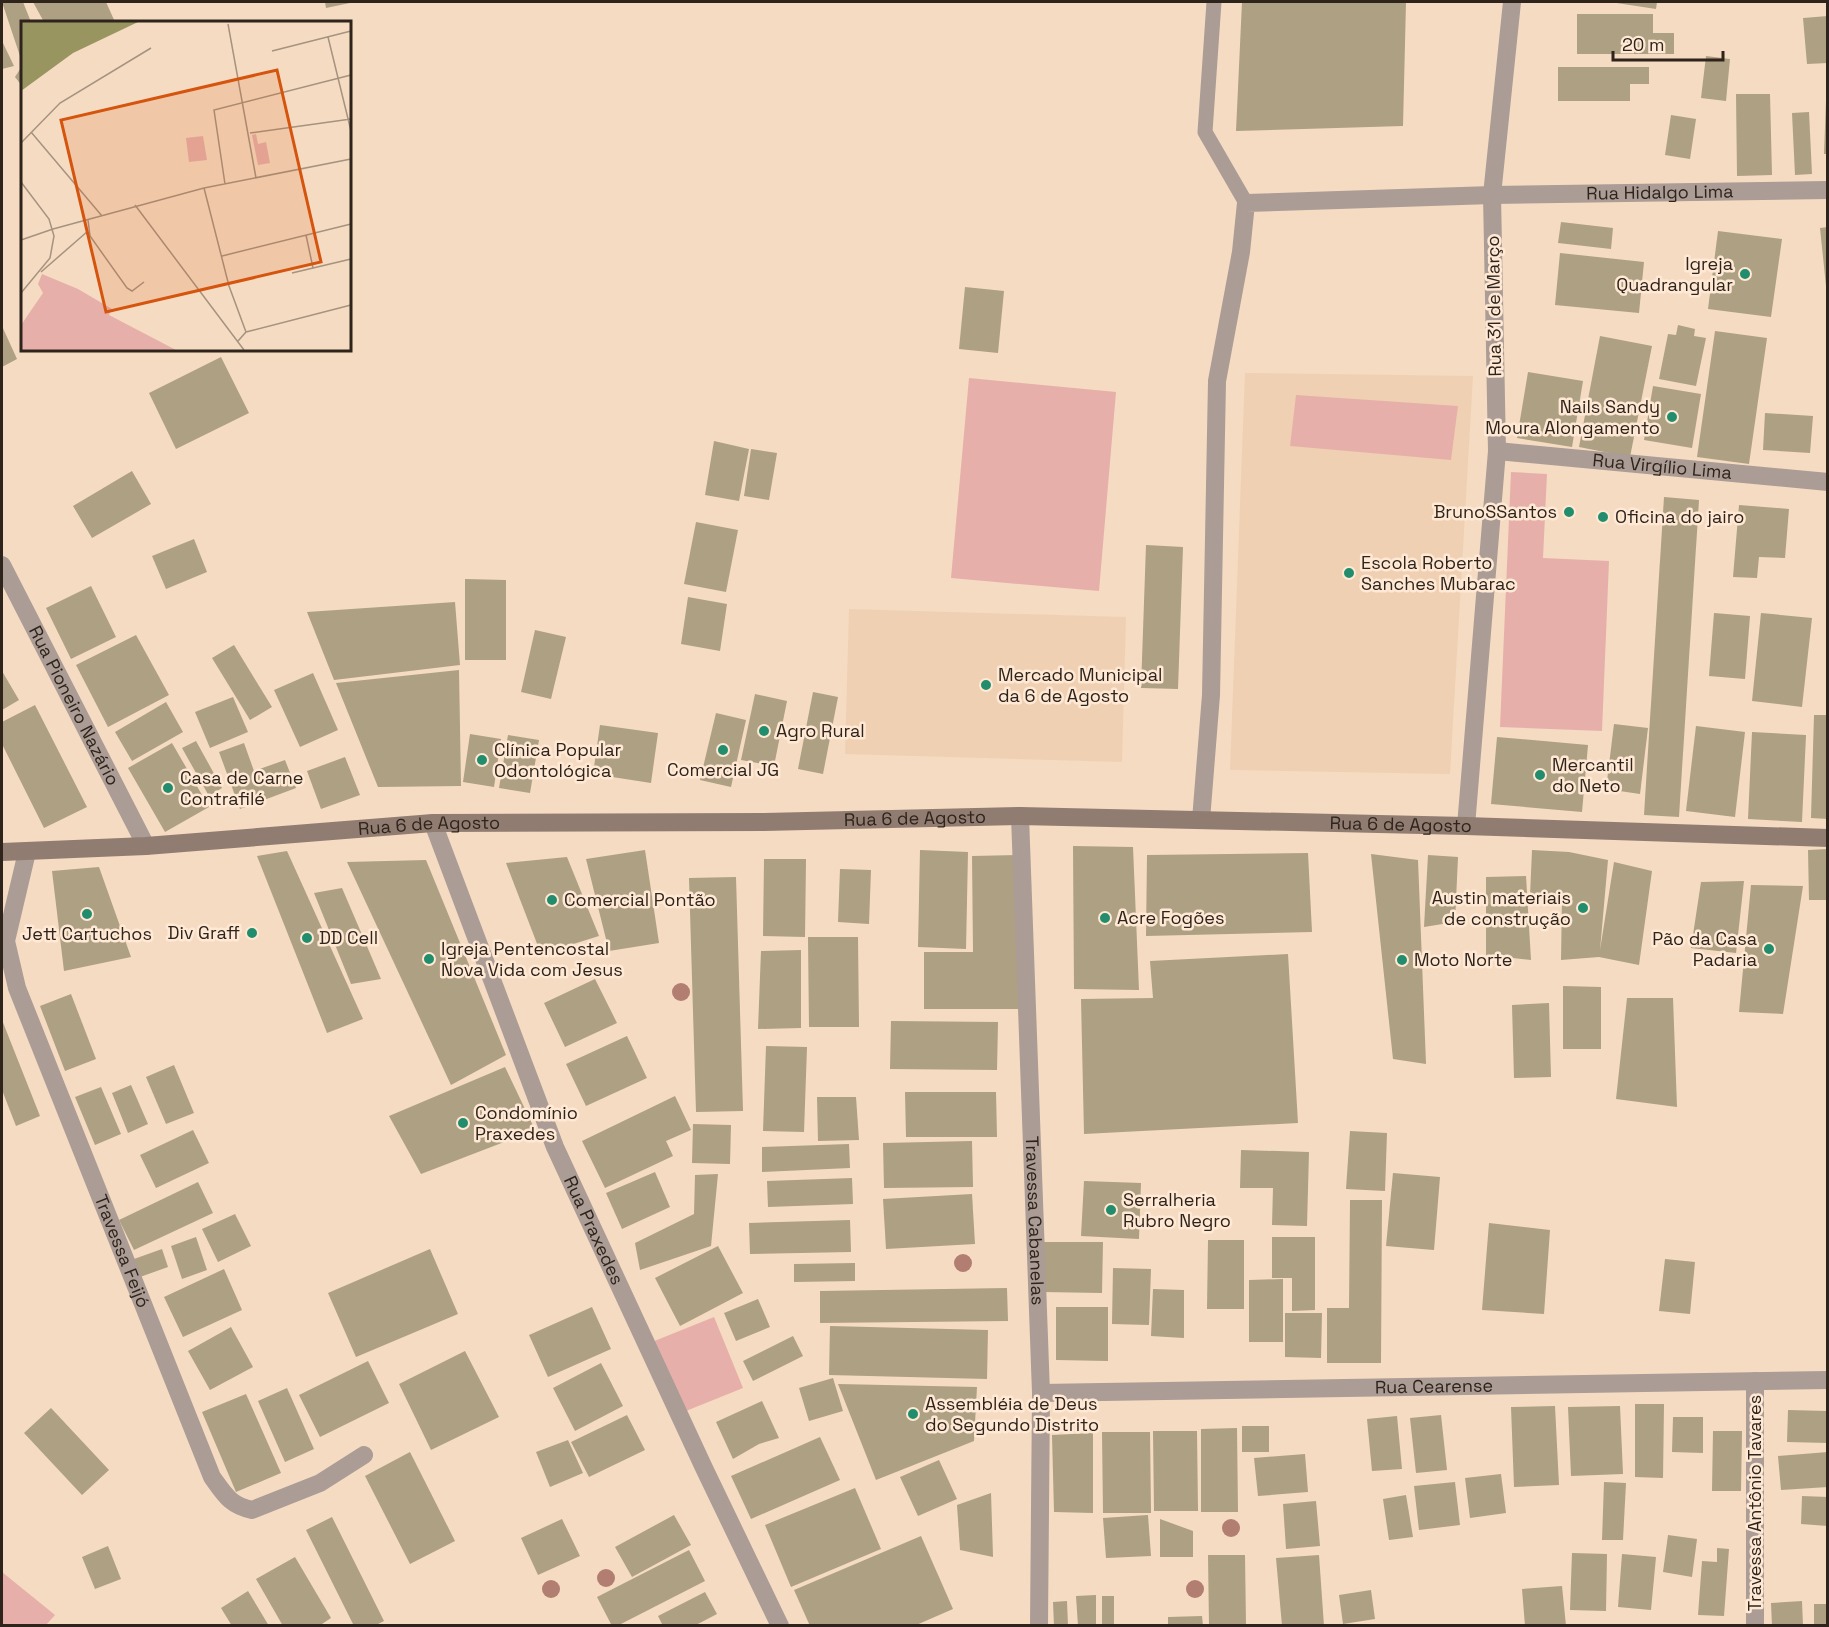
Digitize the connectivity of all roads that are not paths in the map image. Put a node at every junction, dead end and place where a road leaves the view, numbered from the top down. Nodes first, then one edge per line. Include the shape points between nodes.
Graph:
1 (1214, 2) edge
2 (1512, 2) edge
3 (1827, 190) edge
4 (1492, 195) junction
5 (1246, 203) junction
6 (1497, 451) junction
7 (1827, 482) edge
8 (2, 565) edge
9 (1020, 816) junction
10 (1201, 820) junction
11 (433, 824) junction
12 (1466, 826) junction
13 (1827, 838) edge
14 (146, 846) junction
15 (2, 852) edge
16 (27, 852) junction
17 (4, 942) edge
18 (1827, 1380) edge
19 (1755, 1381) junction
20 (1041, 1393) junction
21 (364, 1455) dead end
22 (780, 1626) edge
23 (1039, 1626) edge
24 (1755, 1626) edge

1 - 5 lane via 1205,132
2 - 4 street, Rua 31 de Março
3 - 4 street, Rua Hidalgo Lima
4 - 5 street, Rua Hidalgo Lima
4 - 6 street, Rua 31 de Março
5 - 10 street via 1217,381 1211,695
6 - 7 street, Rua Virgílio Lima
6 - 12 street, Rua 31 de Março
8 - 14 street, Rua Pioneiro Nazário
9 - 10 street, Rua 6 de Agosto
9 - 11 street, Rua 6 de Agosto
9 - 20 street, Travessa Cabanelas
10 - 12 street, Rua 6 de Agosto
11 - 14 street, Rua 6 de Agosto
11 - 22 street, Rua Praxedes via 555,1147
12 - 13 street, Rua 6 de Agosto
14 - 16 street, Rua 6 de Agosto
15 - 16 street, Rua 6 de Agosto
16 - 17 street, Travessa Feijó
17 - 21 street, Travessa Feijó via 17,988 205,1461 218,1484 231,1502 252,1510 320,1483
18 - 19 street, Rua Cearense
19 - 20 street, Rua Cearense
19 - 24 street, Travessa Antônio Tavares
20 - 23 street, Travessa Cabanelas

